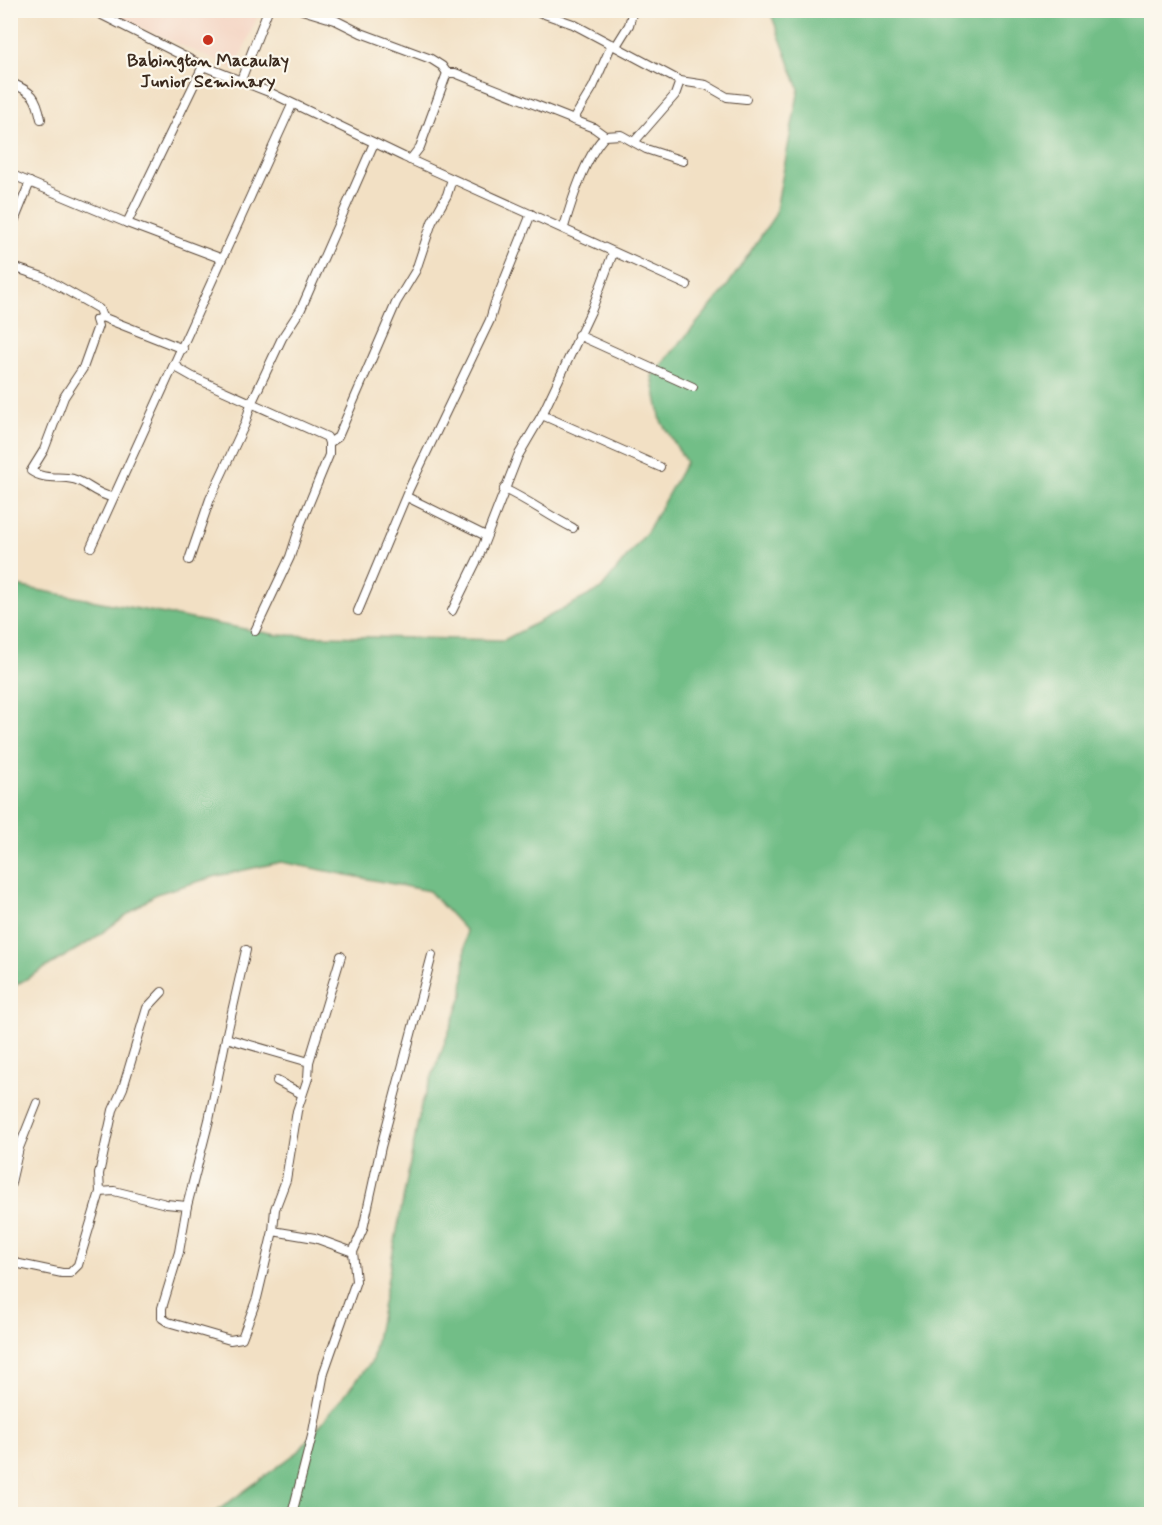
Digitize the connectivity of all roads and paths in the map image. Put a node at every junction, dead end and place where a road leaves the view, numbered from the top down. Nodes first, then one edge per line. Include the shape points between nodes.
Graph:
1 (92, 10) edge
2 (268, 10) edge
3 (302, 10) edge
4 (532, 10) edge
5 (633, 10) edge
6 (614, 45) junction
7 (203, 66) junction
8 (447, 73) junction
9 (241, 80) junction
10 (680, 81) junction
11 (10, 82) edge
12 (746, 99) dead end
13 (292, 105) junction
14 (41, 119) dead end
15 (573, 120) junction
16 (606, 136) junction
17 (634, 142) junction
18 (374, 143) junction
19 (410, 160) junction
20 (683, 162) dead end
21 (10, 174) edge
22 (452, 179) junction
23 (30, 182) junction
24 (531, 214) junction
25 (127, 223) junction
26 (564, 227) junction
27 (10, 231) edge
28 (613, 253) junction
29 (220, 258) junction
30 (10, 266) edge
31 (687, 285) dead end
32 (102, 317) junction
33 (578, 335) junction
34 (183, 349) junction
35 (176, 364) junction
36 (693, 387) dead end
37 (251, 404) junction
38 (542, 415) junction
39 (329, 443) junction
40 (660, 467) dead end
41 (504, 489) junction
42 (112, 497) junction
43 (407, 497) junction
44 (573, 528) dead end
45 (486, 536) junction
46 (91, 547) dead end
47 (189, 560) dead end
48 (358, 611) dead end
49 (452, 611) dead end
50 (255, 631) dead end
51 (246, 950) dead end
52 (432, 955) dead end
53 (341, 956) dead end
54 (162, 992) dead end
55 (226, 1038) junction
56 (309, 1062) junction
57 (277, 1081) dead end
58 (302, 1094) junction
59 (37, 1104) dead end
60 (10, 1187) edge
61 (100, 1192) junction
62 (187, 1206) junction
63 (273, 1231) junction
64 (353, 1252) junction
65 (10, 1262) edge
66 (292, 1515) edge

1 - 7 street
2 - 9 street
3 - 8 street via 432,59
4 - 6 street via 573,24
5 - 6 street via 629,25
6 - 10 street
6 - 15 street
7 - 9 street
7 - 25 street
8 - 15 street via 455,72
8 - 19 street via 420,147
9 - 13 street
10 - 12 street via 706,85 727,97
10 - 17 street via 675,95
11 - 14 street via 37,99
13 - 18 street
13 - 29 street
15 - 16 street
16 - 17 street via 621,135
16 - 26 street via 578,185
17 - 20 street
18 - 19 street
18 - 37 street via 301,309 282,338
19 - 22 street
21 - 23 street
22 - 24 street
22 - 39 street via 416,270 396,303 338,437
23 - 25 street
23 - 27 street
24 - 26 street
24 - 43 street via 490,320
25 - 29 street
26 - 28 street
28 - 31 street
28 - 33 street
29 - 34 street
30 - 32 street via 43,277 99,309
32 - 34 street
32 - 42 street via 96,320 98,326 82,368 64,397 44,450 31,471 51,478 75,479 96,494
33 - 36 street
33 - 38 street
34 - 35 street
35 - 37 street via 185,374
35 - 42 street
37 - 39 street via 327,437
37 - 47 street
38 - 40 street
38 - 41 street
39 - 50 street via 329,455 290,557
41 - 44 street
41 - 45 street
42 - 46 street
43 - 45 street
43 - 48 street
45 - 49 street
51 - 55 street
52 - 64 street via 363,1229
53 - 56 street
54 - 61 street via 147,1008 123,1088 112,1110 99,1174
55 - 56 street
55 - 62 street
56 - 58 street
57 - 58 street
58 - 63 street
59 - 60 street via 19,1148
61 - 62 street via 114,1191
61 - 65 street via 75,1270 62,1273
62 - 63 street via 179,1252 162,1308 162,1318 168,1322 230,1340 242,1338 257,1298
63 - 64 street via 315,1238
64 - 66 street via 356,1281 324,1372 314,1432

